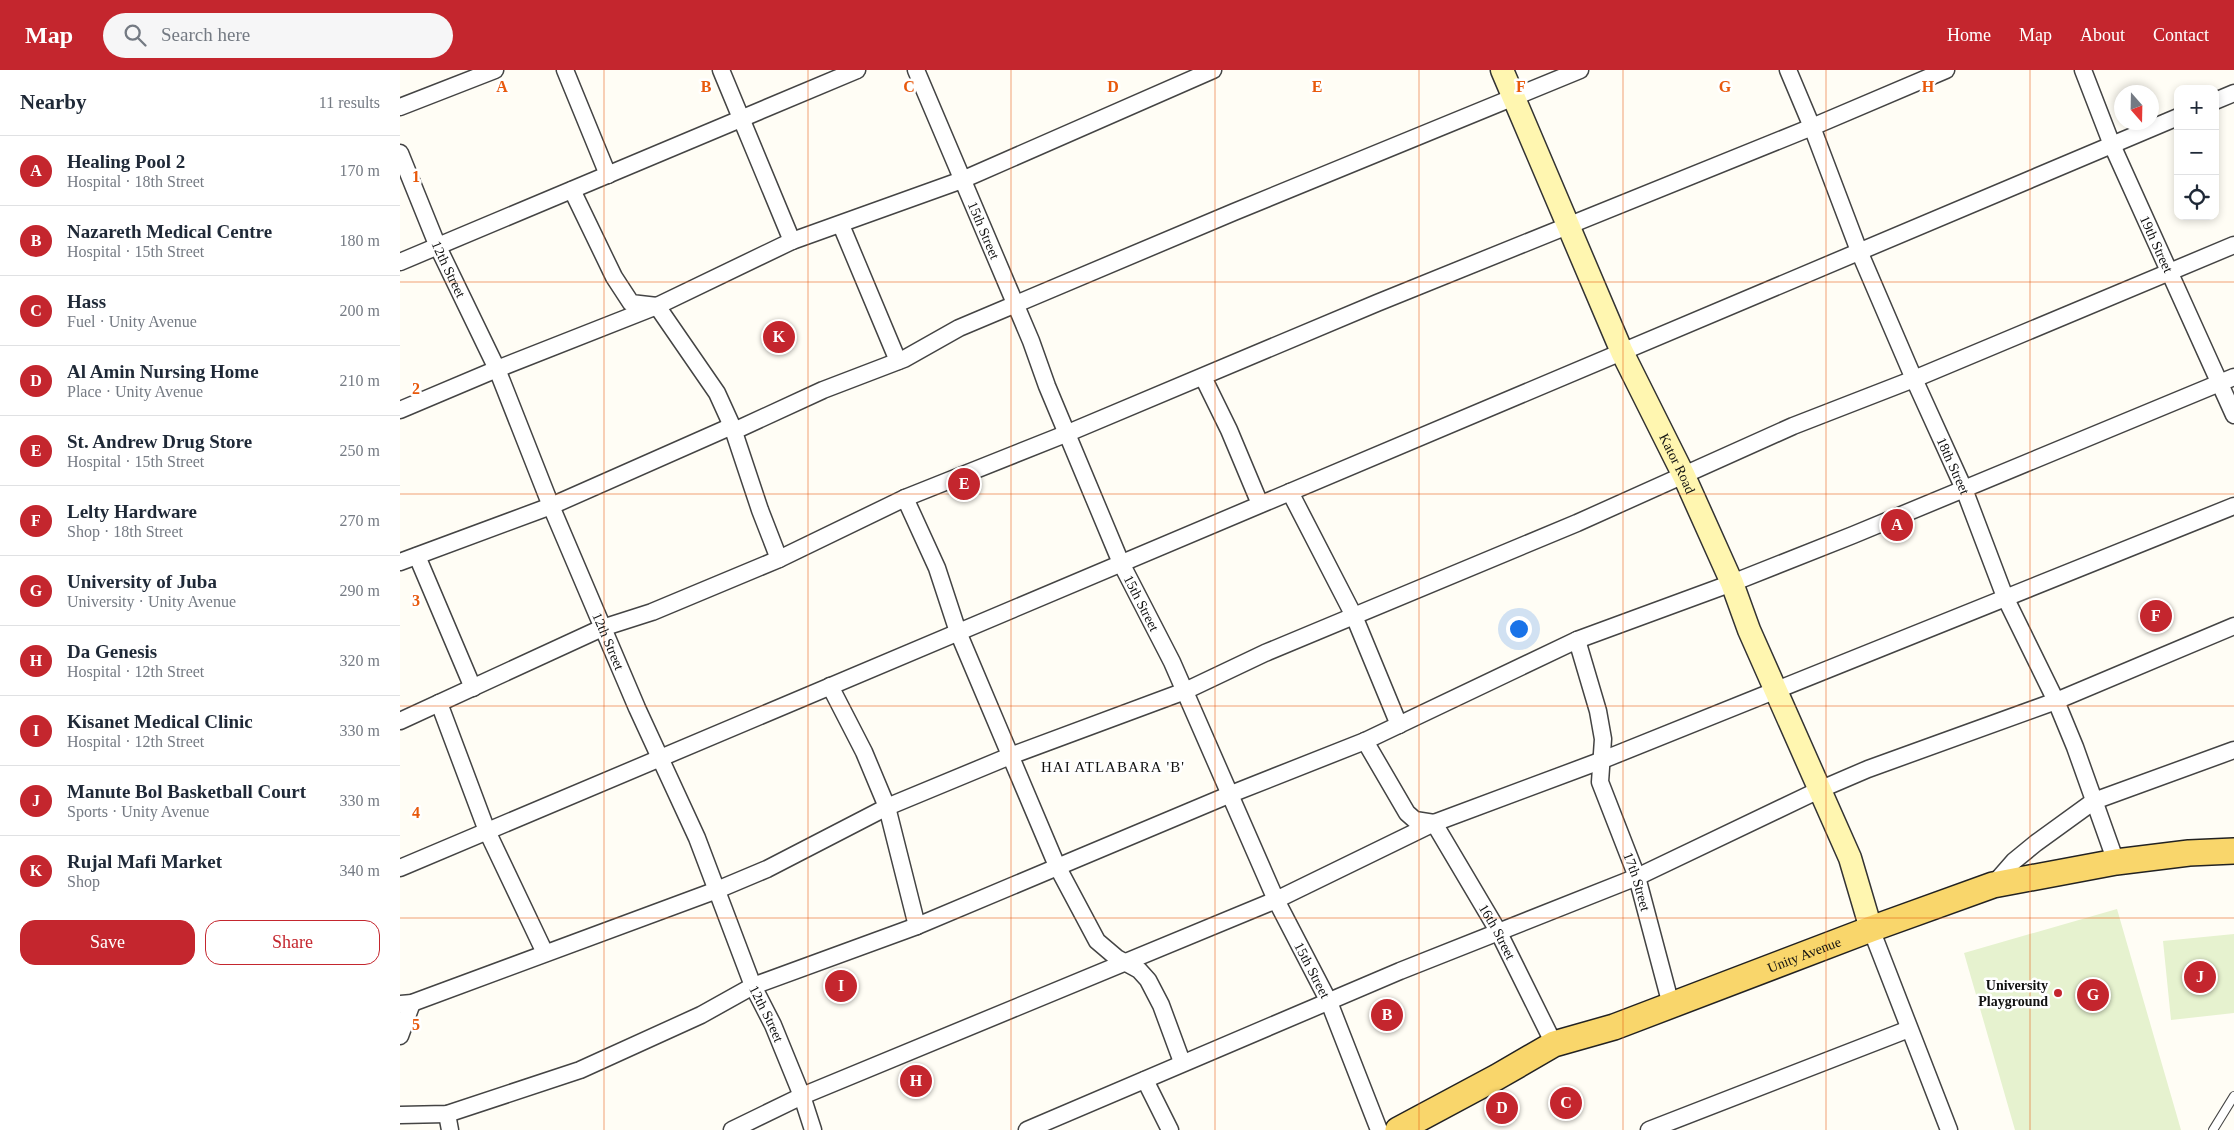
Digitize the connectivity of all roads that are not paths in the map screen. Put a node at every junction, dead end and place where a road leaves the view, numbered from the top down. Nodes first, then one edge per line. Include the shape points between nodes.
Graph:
1 (495, 70) edge
2 (565, 70) edge
3 (721, 70) edge
4 (857, 70) edge
5 (916, 70) edge
6 (1213, 70) edge
7 (1502, 70) edge
8 (1580, 70) edge
9 (1788, 70) edge
10 (1946, 70) edge
11 (2083, 70) edge
12 (2234, 93) edge
13 (1513, 96) junction
14 (2219, 99) edge
15 (400, 107) edge
16 (742, 119) junction
17 (2174, 119) edge
18 (1812, 127) junction
19 (2112, 145) junction
20 (400, 154) edge
21 (608, 175) junction
22 (962, 180) junction
23 (572, 190) junction
24 (1568, 224) junction
25 (841, 225) junction
26 (792, 241) junction
27 (2234, 245) edge
28 (438, 248) junction
29 (1859, 251) junction
30 (400, 262) edge
31 (2170, 271) junction
32 (658, 306) junction
33 (1015, 306) junction
34 (1622, 352) junction
35 (898, 361) junction
36 (497, 369) junction
37 (1202, 377) junction
38 (1914, 379) junction
39 (2227, 380) edge
40 (400, 410) edge
41 (2234, 415) edge
42 (733, 428) junction
43 (1068, 433) junction
44 (1684, 476) junction
45 (1964, 489) junction
46 (1290, 492) junction
47 (905, 498) junction
48 (1260, 504) junction
49 (551, 506) junction
50 (2234, 506) edge
51 (417, 556) junction
52 (779, 559) junction
53 (400, 562) edge
54 (1121, 563) junction
55 (1732, 583) junction
56 (2005, 597) junction
57 (1354, 616) junction
58 (2234, 626) edge
59 (602, 628) junction
60 (958, 632) junction
61 (1578, 640) junction
62 (830, 686) junction
63 (473, 688) junction
64 (1777, 690) junction
65 (1185, 691) junction
66 (2056, 701) junction
67 (439, 703) junction
68 (400, 721) edge
69 (1399, 725) junction
70 (1365, 741) junction
71 (2234, 750) edge
72 (1010, 756) junction
73 (659, 760) junction
74 (1600, 761) junction
75 (1819, 790) junction
76 (1231, 794) junction
77 (2094, 801) junction
78 (886, 807) junction
79 (1434, 824) junction
80 (487, 831) junction
81 (2234, 851) edge
82 (2116, 862) junction
83 (1057, 866) junction
84 (400, 868) edge
85 (1637, 877) junction
86 (1993, 885) junction
87 (717, 890) junction
88 (1276, 900) junction
89 (916, 926) junction
90 (1871, 929) junction
91 (1498, 931) junction
92 (545, 953) junction
93 (1126, 962) junction
94 (753, 986) junction
95 (1329, 1002) junction
96 (406, 1003) edge
97 (1671, 1004) junction
98 (1909, 1029) junction
99 (400, 1036) edge
100 (1554, 1044) junction
101 (1182, 1062) junction
102 (1146, 1080) junction
103 (802, 1096) junction
104 (2234, 1096) edge
105 (446, 1114) junction
106 (400, 1115) edge
107 (450, 1130) edge
108 (732, 1130) edge
109 (813, 1130) edge
110 (1027, 1130) edge
111 (1170, 1130) edge
112 (1379, 1130) edge
113 (1398, 1130) edge
114 (1649, 1130) edge
115 (1949, 1130) edge
116 (2213, 1130) edge

1 - 15 street
2 - 21 street
3 - 16 street
4 - 16 street
5 - 22 street, 15th Street
6 - 22 street
7 - 13 main road, Kator Road
8 - 13 street
9 - 18 street, 18th Street
10 - 18 street
11 - 19 street, 19th Street
12 - 14 street
13 - 24 main road, Kator Road
13 - 33 street
16 - 21 street
16 - 26 street
17 - 19 street
18 - 24 street
18 - 29 street, 18th Street
19 - 29 street
19 - 31 street, 19th Street
20 - 28 street, 12th Street
21 - 23 street
22 - 25 street
22 - 33 street, 15th Street
23 - 28 street
23 - 32 street via 614,277 631,303
24 - 34 main road, Kator Road
24 - 37 street
25 - 26 street
25 - 35 street
26 - 32 street
27 - 31 street
28 - 30 street
28 - 36 street, 12th Street
29 - 34 street
29 - 38 street, 18th Street
31 - 38 street
31 - 39 street, 19th Street
32 - 36 street
32 - 42 street via 717,393
33 - 35 street via 959,328
33 - 43 street, 15th Street
34 - 44 main road, Kator Road
34 - 46 street
35 - 42 street
36 - 40 street
36 - 49 street, 12th Street
37 - 43 street
37 - 48 street via 1229,430
38 - 44 street via 1793,426
38 - 45 street, 18th Street
39 - 41 street, 19th Street
39 - 45 street
42 - 49 street
42 - 52 street
43 - 47 street
43 - 54 street, 15th Street
44 - 55 main road, Kator Road
44 - 57 street
45 - 55 street
45 - 56 street, 18th Street
46 - 48 street
46 - 57 street
47 - 52 street
47 - 60 street via 937,568
48 - 54 street
49 - 51 street
49 - 59 street, 12th Street
50 - 56 street
51 - 53 street
51 - 63 street
52 - 59 street via 652,612
54 - 60 street
54 - 65 street, 15th Street
55 - 61 street
55 - 64 main road, Kator Road via 1749,630
56 - 64 street
56 - 66 street, 18th Street
57 - 65 street
57 - 69 street
58 - 66 street
59 - 63 street
59 - 73 street, 12th Street
60 - 62 street
60 - 72 street
61 - 69 street
61 - 74 street, 17th Street via 1598,711 1603,739
62 - 73 street
62 - 78 street via 864,752
63 - 67 street
64 - 74 street
64 - 75 main road, Kator Road
65 - 72 street
65 - 76 street, 15th Street
66 - 75 street
66 - 77 street, 18th Street
67 - 68 street
67 - 80 street
69 - 70 street
70 - 76 street
70 - 79 street via 1407,813 1415,820
71 - 77 street
72 - 78 street
72 - 83 street
73 - 80 street
73 - 87 street, 12th Street via 697,838
74 - 79 street
74 - 85 street, 17th Street via 1600,782
75 - 85 street
75 - 90 main road, Kator Road via 1850,858
76 - 83 street
76 - 88 street, 15th Street
77 - 82 street, 18th Street
77 - 86 street via 2028,849
78 - 87 street via 767,869
78 - 89 street
79 - 88 street
79 - 91 street, 16th Street
80 - 84 street
80 - 92 street
81 - 82 main road, Unity Avenue
82 - 86 main road, Unity Avenue
83 - 89 street
83 - 93 street via 1098,941
85 - 91 street
85 - 97 street, 17th Street
86 - 90 main road, Unity Avenue
87 - 92 street
87 - 94 street, 12th Street
88 - 93 street
88 - 95 street, 15th Street
89 - 94 street
90 - 97 main road, Unity Avenue
90 - 98 street
91 - 95 street
91 - 100 street, 16th Street
92 - 96 street
93 - 101 street via 1148,980
93 - 103 street
94 - 103 street, 12th Street
94 - 105 street via 580,1070
95 - 101 street
95 - 112 street, 15th Street
96 - 99 street
97 - 100 main road, Unity Avenue via 1614,1027
98 - 114 street
98 - 115 street
100 - 113 main road, Unity Avenue
101 - 102 street
102 - 110 street
102 - 111 street
103 - 108 street
103 - 109 street, 12th Street
104 - 116 lane
105 - 106 street
105 - 107 street

